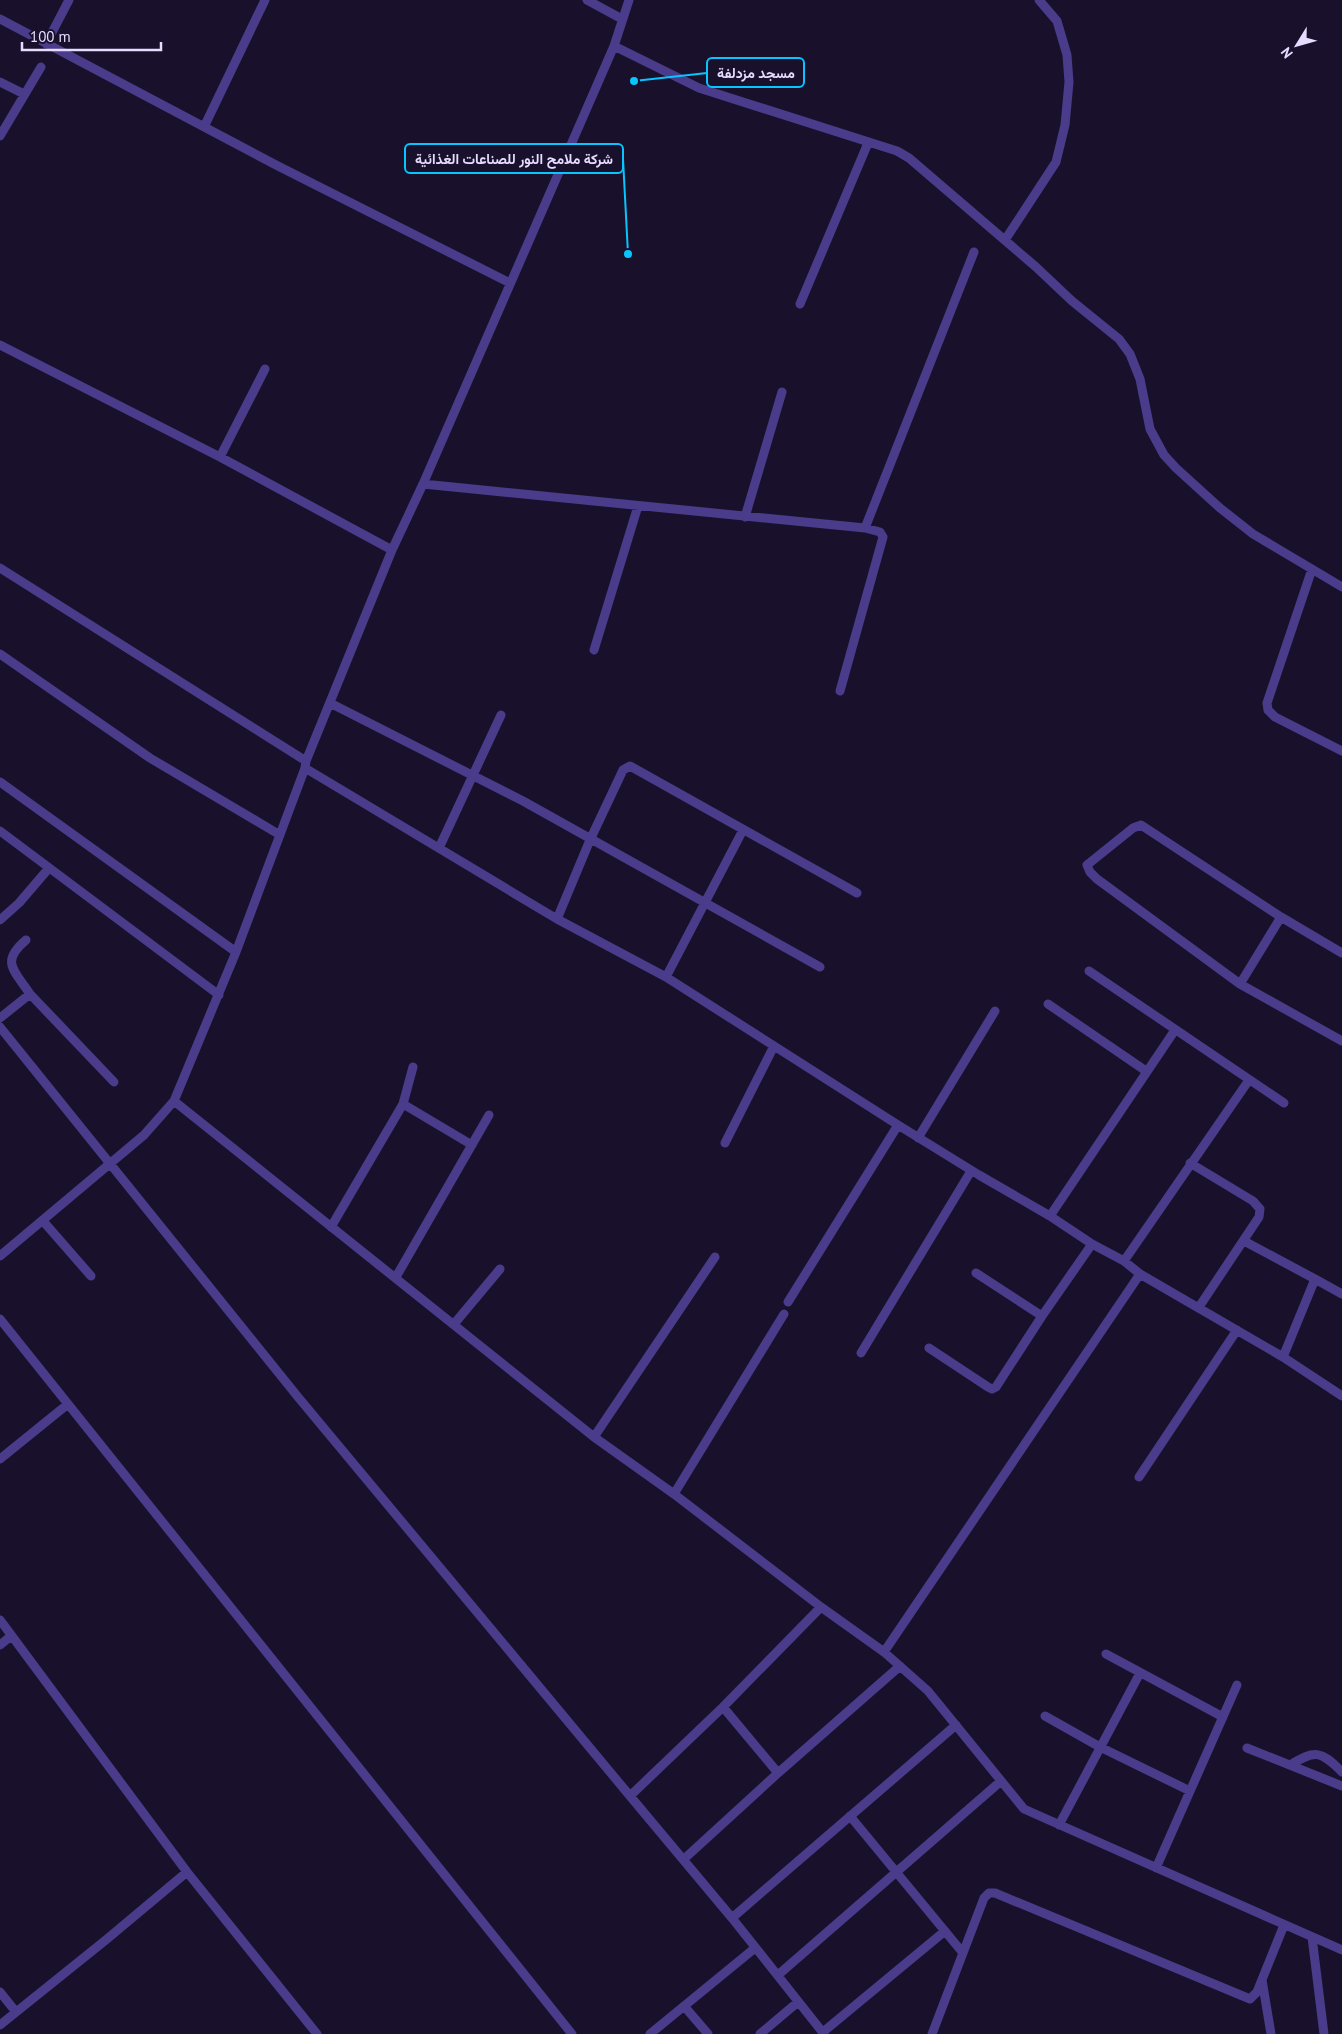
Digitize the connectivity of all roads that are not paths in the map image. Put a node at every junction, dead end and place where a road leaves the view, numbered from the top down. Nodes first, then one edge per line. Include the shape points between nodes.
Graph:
1 (69, 0) edge
2 (266, 0) edge
3 (587, 0) edge
4 (629, 0) edge
5 (1039, 0) edge
6 (0, 19) edge
7 (622, 20) junction
8 (46, 44) junction
9 (614, 46) junction
10 (41, 67) dead end
11 (0, 82) edge
12 (24, 94) junction
13 (204, 127) junction
14 (0, 136) edge
15 (868, 143) junction
16 (1004, 240) junction
17 (974, 252) dead end
18 (510, 283) junction
19 (800, 304) dead end
20 (0, 345) edge
21 (265, 369) dead end
22 (782, 392) dead end
23 (220, 458) junction
24 (423, 484) junction
25 (638, 506) junction
26 (745, 517) junction
27 (866, 528) junction
28 (392, 550) junction
29 (0, 568) edge
30 (1312, 569) junction
31 (1342, 587) edge
32 (594, 650) dead end
33 (0, 654) edge
34 (840, 691) dead end
35 (330, 703) junction
36 (501, 715) dead end
37 (1342, 751) edge
38 (305, 764) junction
39 (474, 776) junction
40 (0, 782) edge
41 (743, 830) junction
42 (0, 831) edge
43 (280, 835) junction
44 (590, 840) junction
45 (439, 848) junction
46 (49, 868) junction
47 (857, 893) dead end
48 (704, 903) junction
49 (1281, 917) junction
50 (557, 919) junction
51 (0, 920) edge
52 (26, 940) dead end
53 (236, 952) junction
54 (1342, 953) edge
55 (820, 968) dead end
56 (1089, 971) dead end
57 (666, 977) junction
58 (1240, 984) junction
59 (30, 994) junction
60 (219, 995) junction
61 (1048, 1004) dead end
62 (995, 1011) dead end
63 (0, 1018) edge
64 (0, 1027) edge
65 (1175, 1030) junction
66 (1342, 1041) edge
67 (774, 1046) junction
68 (412, 1067) dead end
69 (1146, 1071) junction
70 (1249, 1080) junction
71 (114, 1082) dead end
72 (174, 1101) junction
73 (1284, 1103) dead end
74 (403, 1104) junction
75 (489, 1115) dead end
76 (898, 1125) junction
77 (918, 1138) junction
78 (725, 1143) dead end
79 (472, 1145) junction
80 (109, 1163) junction
81 (1190, 1163) junction
82 (972, 1171) junction
83 (1050, 1216) junction
84 (43, 1221) junction
85 (331, 1227) junction
86 (1244, 1241) junction
87 (1092, 1244) junction
88 (0, 1256) edge
89 (715, 1258) dead end
90 (1124, 1261) junction
91 (500, 1269) dead end
92 (976, 1273) dead end
93 (1140, 1274) junction
94 (91, 1276) dead end
95 (396, 1277) junction
96 (1315, 1279) junction
97 (1342, 1294) edge
98 (788, 1302) dead end
99 (1199, 1307) junction
100 (784, 1314) dead end
101 (1042, 1316) junction
102 (0, 1319) edge
103 (454, 1324) junction
104 (1237, 1330) junction
105 (929, 1348) dead end
106 (861, 1354) dead end
107 (1282, 1357) junction
108 (1342, 1396) edge
109 (68, 1404) junction
110 (594, 1437) junction
111 (0, 1459) edge
112 (1139, 1476) dead end
113 (674, 1494) junction
114 (821, 1607) junction
115 (0, 1620) edge
116 (11, 1636) junction
117 (0, 1645) edge
118 (884, 1652) junction
119 (1106, 1654) dead end
120 (900, 1666) junction
121 (1140, 1673) junction
122 (1238, 1685) dead end
123 (723, 1707) junction
124 (1045, 1716) dead end
125 (1223, 1717) junction
126 (956, 1725) junction
127 (1100, 1747) junction
128 (1247, 1748) dead end
129 (1290, 1765) junction
130 (1342, 1772) edge
131 (778, 1773) junction
132 (1001, 1781) junction
133 (1342, 1786) edge
134 (1190, 1791) junction
135 (630, 1796) junction
136 (850, 1816) junction
137 (1059, 1825) junction
138 (684, 1859) junction
139 (1156, 1868) junction
140 (896, 1871) junction
141 (187, 1872) junction
142 (732, 1918) junction
143 (1284, 1924) junction
144 (945, 1931) junction
145 (1312, 1937) junction
146 (755, 1948) junction
147 (1342, 1950) edge
148 (963, 1953) junction
149 (778, 1975) junction
150 (1262, 1979) junction
151 (0, 1992) edge
152 (798, 2002) junction
153 (684, 2006) junction
154 (16, 2012) junction
155 (0, 2025) edge
156 (824, 2033) edge
157 (317, 2034) edge
158 (572, 2034) edge
159 (650, 2034) edge
160 (708, 2034) edge
161 (760, 2034) edge
162 (932, 2034) edge
163 (1271, 2034) edge
164 (1324, 2034) edge

1 - 8 street
2 - 13 street
3 - 7 street
4 - 7 street
5 - 16 street via 1057,21 1067,55 1069,82 1065,125 1056,162
6 - 8 street
7 - 9 street
8 - 13 street
9 - 15 street via 699,88
9 - 18 street
10 - 12 street
11 - 12 street
12 - 14 street
13 - 18 street
15 - 16 street via 909,158
15 - 19 street
16 - 30 street via 1119,339 1130,354 1140,378 1150,429 1164,455 1253,534
17 - 27 street
18 - 24 street
20 - 23 street
21 - 23 street
22 - 26 street
23 - 28 street
24 - 25 street
24 - 28 street
25 - 26 street
25 - 32 street
26 - 27 street
27 - 34 street via 880,532 883,537
28 - 35 street
29 - 38 street
30 - 31 street
30 - 37 street via 1267,703 1268,710 1275,717
33 - 43 street via 150,758
35 - 38 street
35 - 39 street
36 - 39 street
38 - 43 street
38 - 45 street
39 - 44 street
39 - 45 street
40 - 53 street
41 - 44 street via 630,766 622,770
41 - 47 street
41 - 48 street
42 - 46 street
43 - 53 street
44 - 48 street
44 - 50 street
45 - 50 street
46 - 51 street
46 - 60 street
48 - 55 street
48 - 57 street
49 - 54 street
49 - 58 street
49 - 58 street via 1141,826 1133,828 1087,865 1097,879
50 - 57 street
52 - 59 street via 12,954 11,961
53 - 60 street
56 - 65 street
57 - 67 street
58 - 66 street
59 - 63 street
59 - 71 street
60 - 72 street
61 - 69 street
62 - 77 street
64 - 80 street
65 - 69 street
65 - 70 street
67 - 76 street
67 - 78 street
68 - 74 street
69 - 83 street
70 - 73 street
70 - 81 street
72 - 80 street via 144,1135
72 - 85 street
74 - 79 street
74 - 85 street
75 - 79 street
76 - 77 street
76 - 98 street
77 - 82 street
79 - 95 street
80 - 84 street
80 - 135 street via 298,1397
81 - 86 street via 1253,1201 1260,1209 1259,1217
81 - 90 street
82 - 83 street
82 - 106 street
83 - 87 street
84 - 88 street
84 - 94 street
85 - 95 street
86 - 96 street
86 - 99 street
87 - 90 street
87 - 101 street
89 - 110 street
90 - 93 street
91 - 103 street
92 - 101 street
93 - 99 street
93 - 118 street
95 - 103 street
96 - 97 street
96 - 107 street
99 - 104 street
100 - 113 street
101 - 105 street via 992,1389
102 - 109 street
103 - 110 street
104 - 107 street
104 - 112 street
107 - 108 street
109 - 111 street
109 - 158 street
110 - 113 street
113 - 114 street
114 - 118 street
114 - 123 street
115 - 116 street
116 - 117 street
116 - 141 street
118 - 120 street
119 - 121 street
120 - 126 street
120 - 131 street
121 - 125 street
121 - 127 street
122 - 125 street
123 - 131 street
123 - 135 street
124 - 127 street
125 - 134 street
126 - 132 street
126 - 136 street
127 - 134 street
127 - 137 street
128 - 129 street
129 - 130 street via 1309,1754 1317,1755 1326,1758
129 - 133 street
131 - 138 street
132 - 137 street via 1024,1808
132 - 140 street
134 - 139 street
135 - 138 street
136 - 140 street
136 - 142 street
137 - 139 street
138 - 142 street
139 - 143 street
140 - 144 street
140 - 149 street
141 - 154 street
141 - 157 street
142 - 146 street
143 - 145 street
143 - 150 street
144 - 148 street
144 - 156 street
145 - 147 street
145 - 164 street
146 - 149 street
146 - 153 street
148 - 150 street via 984,1898 995,1893 1250,1998 1257,1992
148 - 162 street
149 - 152 street
150 - 163 street
151 - 154 street
152 - 156 street
152 - 161 street
153 - 159 street
153 - 160 street
154 - 155 street

